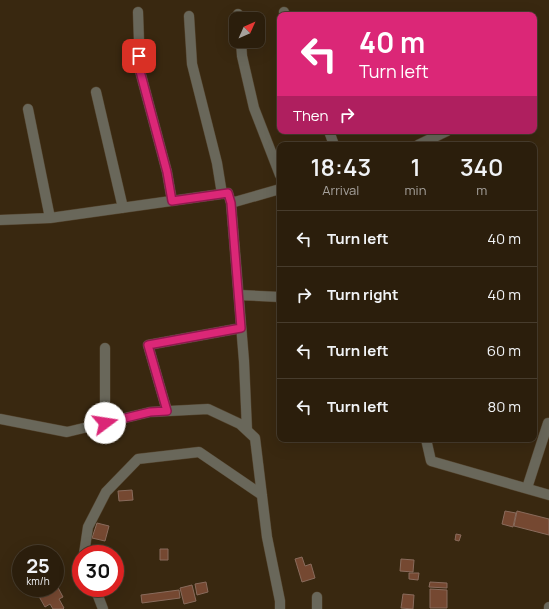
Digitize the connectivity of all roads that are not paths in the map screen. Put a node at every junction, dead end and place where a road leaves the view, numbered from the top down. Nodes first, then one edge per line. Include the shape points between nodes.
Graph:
1 (138, 12) dead end
2 (189, 16) dead end
3 (241, 48) edge
4 (96, 92) dead end
5 (28, 109) dead end
6 (441, 134) edge
7 (424, 142) edge
8 (277, 166) edge
9 (277, 190) edge
10 (222, 194) junction
11 (172, 201) junction
12 (231, 203) junction
13 (122, 208) junction
14 (50, 218) junction
15 (0, 220) edge
16 (239, 295) junction
17 (277, 297) edge
18 (241, 328) junction
19 (105, 348) dead end
20 (167, 411) junction
21 (0, 419) edge
22 (105, 423) junction
23 (548, 423) edge
24 (247, 430) junction
25 (427, 442) edge
26 (527, 488) junction
27 (262, 494) junction
28 (549, 495) edge
29 (85, 545) edge
30 (98, 597) edge
31 (317, 597) dead end
32 (103, 609) edge
33 (280, 609) edge
34 (317, 609) edge

1 - 11 street via 140,71 167,172
2 - 10 street via 192,64 217,162
3 - 8 street via 254,108
4 - 13 street
5 - 14 street
6 - 7 street
9 - 12 street
10 - 11 street
10 - 12 street via 228,193
11 - 13 street
12 - 16 street
13 - 14 street
14 - 15 street
16 - 17 street
16 - 18 street
18 - 20 street via 148,345
18 - 24 street
19 - 22 street
20 - 22 street via 150,412
20 - 24 street via 208,409
21 - 22 street via 67,432
23 - 26 street
24 - 27 street via 255,438
25 - 26 street via 431,461
26 - 28 street
27 - 29 street via 199,452 138,459 106,492 88,527
27 - 33 street
30 - 32 street
31 - 34 street

